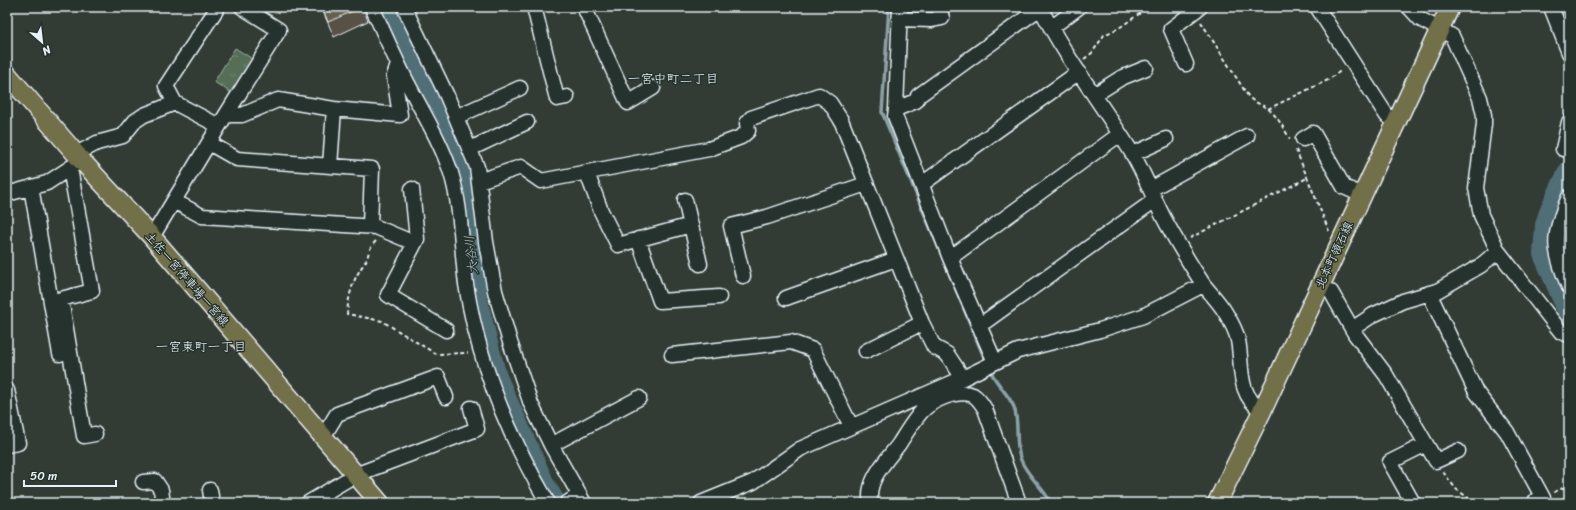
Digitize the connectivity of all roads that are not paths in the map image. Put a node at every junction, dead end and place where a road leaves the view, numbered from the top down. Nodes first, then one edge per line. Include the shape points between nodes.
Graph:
1 (218, 7) edge
2 (242, 7) edge
3 (372, 7) edge
4 (404, 7) edge
5 (534, 7) edge
6 (584, 7) edge
7 (939, 7) edge
8 (1040, 7) edge
9 (1079, 7) edge
10 (1316, 7) edge
11 (1409, 7) edge
12 (1450, 7) edge
13 (1550, 7) edge
14 (1198, 9) edge
15 (900, 13) edge
16 (1050, 28) junction
17 (1440, 28) junction
18 (1569, 53) edge
19 (1186, 64) dead end
20 (398, 65) junction
21 (1146, 68) dead end
22 (1077, 69) junction
23 (7, 74) edge
24 (520, 88) dead end
25 (653, 88) dead end
26 (1094, 95) junction
27 (567, 97) dead end
28 (176, 103) junction
29 (334, 109) junction
30 (896, 109) junction
31 (456, 117) junction
32 (222, 120) junction
33 (1397, 120) junction
34 (527, 122) dead end
35 (1569, 122) edge
36 (1120, 134) junction
37 (1247, 136) dead end
38 (1166, 139) dead end
39 (1296, 142) road end
40 (210, 143) junction
41 (470, 149) junction
42 (1563, 149) dead end
43 (1133, 154) junction
44 (76, 161) junction
45 (330, 166) junction
46 (587, 173) junction
47 (479, 181) junction
48 (866, 184) junction
49 (922, 184) junction
50 (31, 188) junction
51 (412, 189) dead end
52 (7, 194) edge
53 (1153, 194) junction
54 (1362, 195) junction
55 (1569, 197) edge
56 (685, 200) dead end
57 (174, 201) junction
58 (691, 225) junction
59 (370, 226) junction
60 (1565, 232) dead end
61 (152, 238) junction
62 (638, 239) junction
63 (414, 243) junction
64 (1498, 251) junction
65 (950, 258) junction
66 (896, 259) junction
67 (700, 264) dead end
68 (1562, 270) junction
69 (743, 276) dead end
70 (1204, 285) junction
71 (1320, 286) junction
72 (1569, 286) edge
73 (1429, 292) junction
74 (719, 297) dead end
75 (786, 298) dead end
76 (922, 323) junction
77 (978, 324) junction
78 (1352, 329) junction
79 (446, 330) dead end
80 (1565, 334) edge
81 (866, 351) dead end
82 (672, 355) dead end
83 (991, 364) junction
84 (963, 378) junction
85 (7, 390) edge
86 (446, 397) dead end
87 (639, 398) dead end
88 (471, 408) dead end
89 (1262, 411) junction
90 (850, 426) junction
91 (95, 434) dead end
92 (323, 437) junction
93 (76, 443) dead end
94 (1426, 444) junction
95 (7, 445) edge
96 (551, 445) junction
97 (1458, 451) dead end
98 (355, 475) junction
99 (143, 482) dead end
100 (581, 499) edge
101 (163, 503) edge
102 (308, 503) edge
103 (380, 503) edge
104 (548, 503) edge
105 (567, 503) edge
106 (700, 503) edge
107 (872, 503) edge
108 (1019, 503) edge
109 (1217, 503) edge
110 (1413, 503) edge
111 (1535, 503) edge

1 - 28 street via 166,86
2 - 32 street via 279,30
3 - 20 street
4 - 31 street
5 - 27 street via 557,99
6 - 25 street via 628,103
7 - 15 street via 942,18 932,20
8 - 16 street
8 - 30 street via 957,66 918,96 916,101
9 - 16 street
10 - 33 street via 1387,116
11 - 17 street via 1420,19
12 - 17 main road, 北本町領石線
13 - 18 street
14 - 19 street via 1171,30
15 - 30 street
16 - 22 street
17 - 33 main road, 北本町領石線
17 - 64 street via 1452,36 1481,104 1484,124 1476,188 1481,214
20 - 29 street via 394,76 400,116
20 - 104 street via 444,154 451,175 457,201 472,317 492,388 514,441
21 - 26 street via 1121,78
22 - 26 street
22 - 49 street
23 - 44 main road, 土佐一宮停車場一宮線
24 - 31 street
26 - 36 street
28 - 32 street
28 - 44 street via 144,115 135,121 123,136 97,143
29 - 32 street via 278,100 242,115
29 - 45 street
30 - 49 street via 895,116
31 - 41 street
32 - 40 street
33 - 54 main road, 北本町領石線
34 - 41 street
35 - 42 street
36 - 43 street
36 - 65 street
37 - 53 street
38 - 43 street
39 - 54 street via 1313,133 1344,187
40 - 45 street via 237,159
40 - 57 street
41 - 47 street
43 - 53 street
44 - 50 street via 47,183
44 - 61 main road, 土佐一宮停車場一宮線
44 - 91 street via 92,291 61,298 84,436
45 - 59 street via 372,169
46 - 47 street via 541,180 521,167
46 - 48 street via 710,148 741,137 748,131 747,123 751,118 819,95 830,103 841,120
46 - 62 street via 601,211 618,245
47 - 96 street via 495,291 532,404
48 - 66 street
48 - 69 street via 767,217 731,226
49 - 65 street
50 - 52 street
50 - 93 street
51 - 63 street via 417,239
53 - 70 street via 1178,244
53 - 77 street via 986,321
54 - 71 main road, 北本町領石線
55 - 68 street via 1556,227 1555,243
56 - 58 street
57 - 59 street via 202,216
57 - 61 street
58 - 62 street
58 - 67 street
59 - 63 street
60 - 68 street via 1568,265
61 - 92 main road, 土佐一宮停車場一宮線
62 - 74 street via 660,301
63 - 79 street via 388,296
64 - 73 street via 1480,266 1437,291
64 - 80 street
65 - 77 street
66 - 75 street
66 - 76 street
68 - 72 street
70 - 83 street via 1143,316 1100,330 1018,350
70 - 89 street via 1226,313 1235,332 1240,372 1246,393 1252,404
71 - 78 street via 1331,292
71 - 89 main road, 北本町領石線
73 - 78 street via 1379,312
73 - 111 street via 1476,392 1507,432 1543,498 1536,500
76 - 81 street
76 - 84 street via 934,347 946,354
77 - 83 street
78 - 94 street via 1386,375
82 - 90 street via 791,342 813,350
83 - 84 street
84 - 90 street
85 - 95 street via 18,443
86 - 92 street via 438,377 337,414
87 - 96 street
88 - 98 street via 476,429
89 - 109 main road, 北本町領石線
90 - 106 street via 800,449 753,482
92 - 98 main road, 土佐一宮停車場一宮線
94 - 97 street via 1436,461 1453,451
94 - 110 street via 1390,462
96 - 100 street
98 - 102 street
98 - 103 main road, 土佐一宮停車場一宮線
99 - 101 street via 155,481 161,490
100 - 105 street
107 - 108 street via 871,489 876,476 922,411 952,394 972,395 985,409

